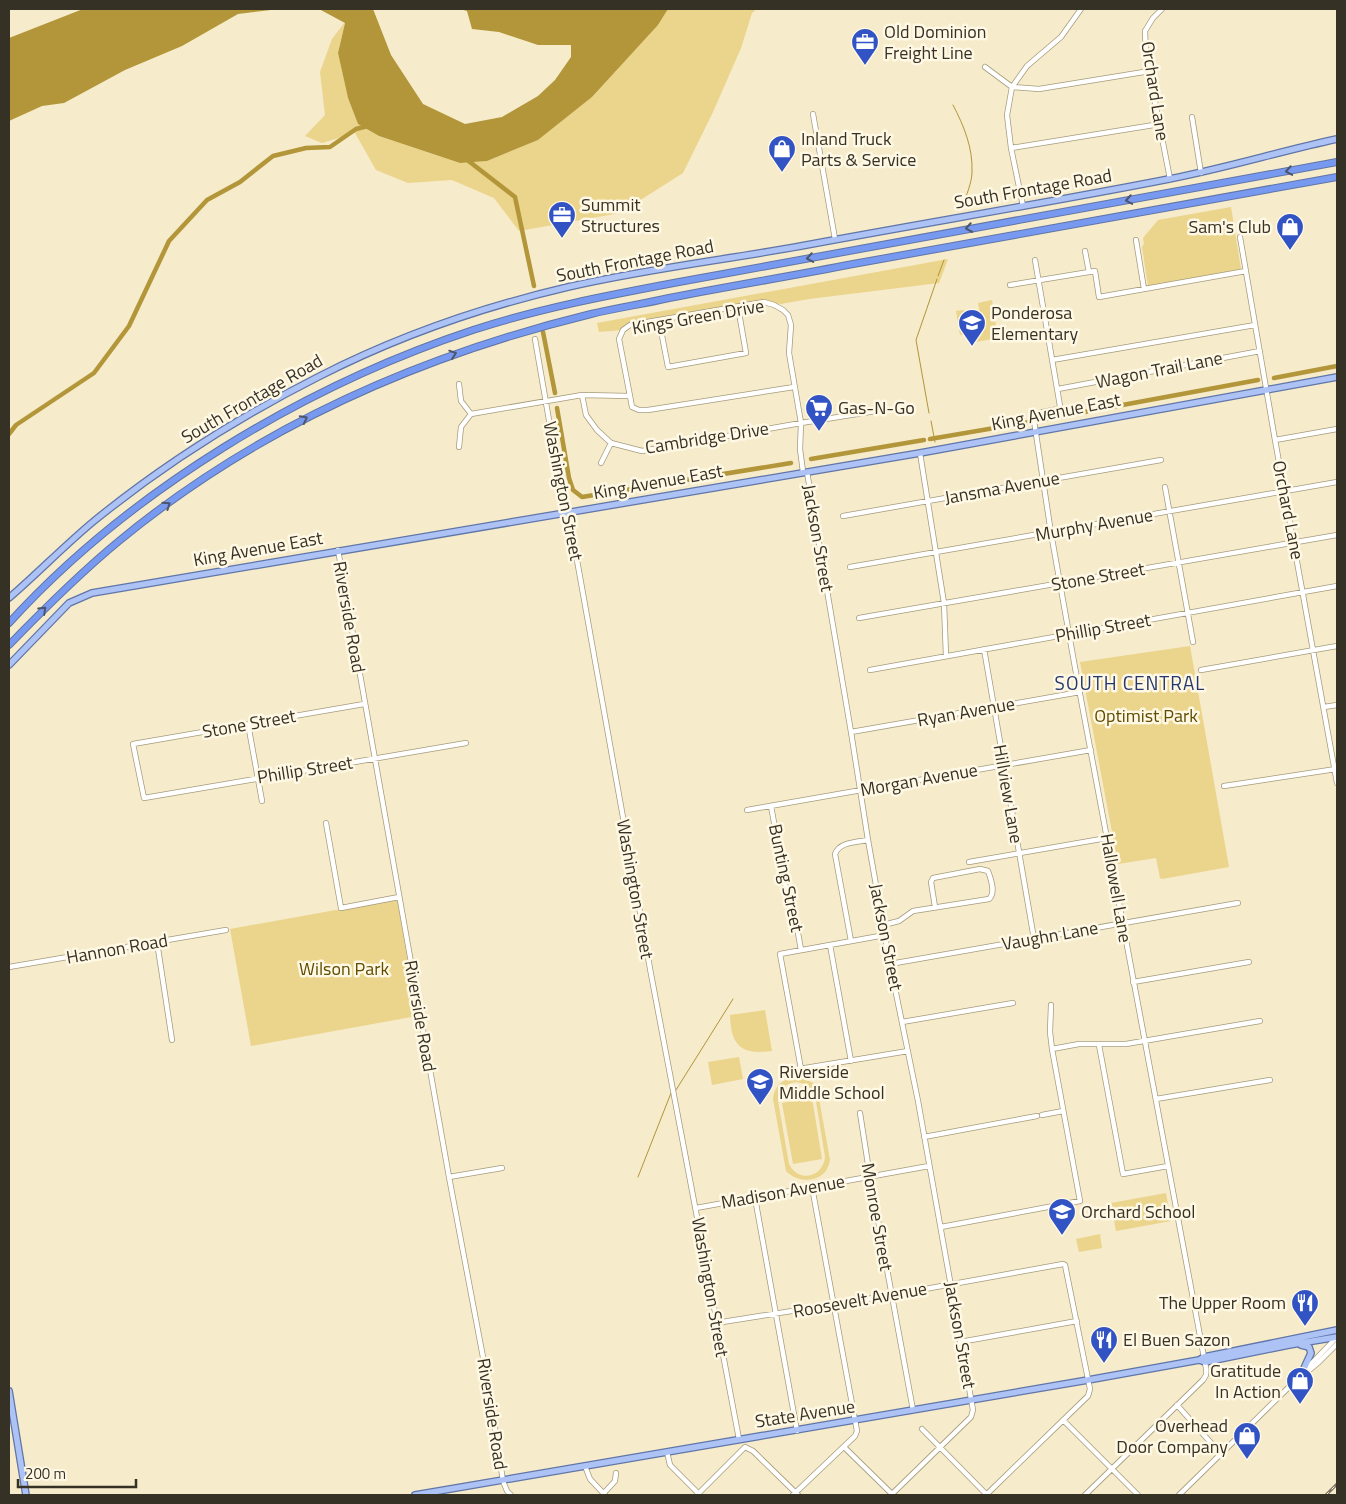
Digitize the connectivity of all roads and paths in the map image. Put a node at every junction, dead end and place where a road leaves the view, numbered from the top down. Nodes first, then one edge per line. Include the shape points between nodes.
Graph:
1 (1081, 9) edge
2 (1162, 9) edge
3 (985, 67) dead end
4 (1150, 71) junction
5 (1012, 87) junction
6 (813, 114) dead end
7 (1192, 117) dead end
8 (1160, 124) junction
9 (1337, 139) edge
10 (1011, 148) junction
11 (1337, 162) edge
12 (1201, 173) junction
13 (1337, 177) edge
14 (1170, 179) junction
15 (1023, 206) junction
16 (1240, 237) dead end
17 (835, 239) junction
18 (1136, 240) dead end
19 (1085, 252) dead end
20 (1035, 260) dead end
21 (1246, 271) junction
22 (1089, 272) junction
23 (1038, 281) junction
24 (1010, 286) dead end
25 (1144, 289) junction
26 (774, 304) joint
27 (738, 307) junction
28 (659, 320) junction
29 (1255, 325) junction
30 (535, 339) dead end
31 (1260, 350) junction
32 (1052, 360) junction
33 (1337, 377) edge
34 (459, 384) dead end
35 (794, 387) junction
36 (1267, 388) junction
37 (1058, 390) junction
38 (582, 395) junction
39 (630, 396) junction
40 (545, 401) junction
41 (882, 410) dead end
42 (471, 414) junction
43 (801, 423) junction
44 (1337, 429) edge
45 (1036, 431) junction
46 (1275, 440) junction
47 (611, 443) junction
48 (459, 447) dead end
49 (920, 452) junction
50 (1161, 460) dead end
51 (601, 463) dead end
52 (805, 472) junction
53 (1043, 481) junction
54 (1337, 482) edge
55 (1166, 487) dead end
56 (1284, 492) junction
57 (928, 501) junction
58 (1170, 511) junction
59 (565, 513) junction
60 (843, 516) dead end
61 (1052, 533) junction
62 (1337, 535) edge
63 (1294, 542) junction
64 (338, 550) junction
65 (935, 552) junction
66 (1179, 562) junction
67 (850, 567) dead end
68 (1061, 584) junction
69 (1337, 586) edge
70 (1303, 592) junction
71 (11, 596) edge
72 (944, 603) junction
73 (1188, 612) junction
74 (859, 618) dead end
75 (9, 623) edge
76 (1069, 634) junction
77 (1193, 642) dead end
78 (9, 645) edge
79 (1337, 646) edge
80 (984, 649) junction
81 (1314, 650) junction
82 (946, 656) junction
83 (9, 665) edge
84 (870, 670) dead end
85 (1201, 670) dead end
86 (1080, 692) junction
87 (364, 704) junction
88 (1337, 705) edge
89 (1324, 707) junction
90 (994, 708) junction
91 (248, 724) junction
92 (851, 732) junction
93 (466, 743) dead end
94 (1091, 750) junction
95 (375, 759) junction
96 (1003, 765) junction
97 (1336, 769) edge
98 (257, 778) junction
99 (1337, 783) edge
100 (1224, 786) dead end
101 (861, 790) junction
102 (144, 798) joint
103 (262, 801) dead end
104 (771, 806) junction
105 (748, 810) dead end
106 (326, 823) dead end
107 (1106, 838) junction
108 (868, 840) junction
109 (1019, 853) junction
110 (969, 862) dead end
111 (399, 897) junction
112 (1238, 902) dead end
113 (935, 908) junction
114 (1123, 924) junction
115 (883, 925) junction
116 (226, 930) dead end
117 (885, 935) junction
118 (1034, 939) junction
119 (851, 941) junction
120 (157, 942) junction
121 (830, 945) junction
122 (801, 950) junction
123 (1249, 962) dead end
124 (890, 964) junction
125 (9, 968) edge
126 (1133, 982) junction
127 (1013, 1003) dead end
128 (1050, 1004) dead end
129 (1260, 1021) dead end
130 (902, 1022) junction
131 (172, 1040) dead end
132 (1145, 1041) junction
133 (1099, 1045) junction
134 (1052, 1049) junction
135 (908, 1051) junction
136 (851, 1061) junction
137 (801, 1068) junction
138 (781, 1072) dead end
139 (1270, 1080) dead end
140 (1156, 1099) junction
141 (1063, 1111) junction
142 (860, 1113) dead end
143 (924, 1136) junction
144 (929, 1166) junction
145 (1168, 1166) junction
146 (502, 1168) dead end
147 (870, 1177) junction
148 (449, 1178) junction
149 (812, 1188) junction
150 (755, 1198) junction
151 (696, 1208) junction
152 (940, 1227) junction
153 (951, 1284) junction
154 (892, 1295) junction
155 (834, 1305) junction
156 (776, 1314) junction
157 (1077, 1321) junction
158 (716, 1323) junction
159 (1337, 1330) edge
160 (1337, 1339) edge
161 (960, 1342) junction
162 (1289, 1344) junction
163 (1203, 1360) junction
164 (1301, 1375) junction
165 (1088, 1380) junction
166 (9, 1391) edge
167 (972, 1401) junction
168 (1177, 1405) junction
169 (913, 1410) junction
170 (1063, 1420) junction
171 (854, 1421) junction
172 (922, 1429) dead end
173 (797, 1430) junction
174 (739, 1439) junction
175 (844, 1447) junction
176 (940, 1447) junction
177 (666, 1452) junction
178 (1221, 1454) junction
179 (585, 1466) junction
180 (1112, 1468) junction
181 (616, 1474) dead end
182 (503, 1480) junction
183 (507, 1494) edge
184 (26, 1495) edge
185 (414, 1495) edge
186 (423, 1495) edge
187 (604, 1495) edge
188 (699, 1495) edge
189 (795, 1495) edge
190 (892, 1495) edge
191 (986, 1495) edge
192 (1085, 1495) edge
193 (1138, 1495) edge
194 (1179, 1495) edge

1 - 5 street via 1061,37 1027,66
2 - 4 street, Orchard Lane via 1146,31
3 - 5 street
4 - 5 street via 1039,89
4 - 8 street, Orchard Lane
5 - 10 street via 1007,115
6 - 17 street
7 - 12 street
8 - 10 street
8 - 14 street, Orchard Lane
9 - 12 main road, South Frontage Road
10 - 15 street
11 -> 75 highway via 669,283 474,330 376,368 245,434 108,529
12 - 14 main road, South Frontage Road
78 -> 13 highway via 118,541 205,478 328,407 434,361 594,313
14 - 15 main road, South Frontage Road
15 - 17 main road, South Frontage Road
16 - 21 street, Orchard Lane
17 - 71 main road, South Frontage Road via 569,287 487,309 371,352 265,405 138,486
18 - 25 street
19 - 22 street
20 - 23 street
21 - 25 street
21 - 29 street, Orchard Lane
22 - 23 street
22 - 25 street via 1094,271 1099,297
23 - 24 street
23 - 32 street
26 - 27 street, Kings Green Drive via 764,302
26 - 35 street, Jackson Street via 788,315 791,325 789,353
27 - 28 street, Kings Green Drive
27 - 28 street via 746,353 668,366
28 - 39 street, Kings Green Drive via 630,325 623,330 620,339
29 - 31 street, Orchard Lane
29 - 32 street
30 - 40 street, Washington Street
31 - 36 street, Orchard Lane
31 - 37 street, Wagon Trail Lane
32 - 37 street
33 - 36 main road, King Avenue East
34 - 42 street via 461,401
35 - 39 street via 648,410 632,406
35 - 43 street, Jackson Street
36 - 45 main road, King Avenue East
36 - 46 street, Orchard Lane
37 - 45 street, Hallowell Lane via 1058,409 1033,414
38 - 39 street
38 - 40 street
38 - 47 street via 586,416
40 - 42 street
40 - 59 street, Washington Street
41 - 43 street, Cambridge Drive
42 - 48 street via 461,427
43 - 47 street, Cambridge Drive via 642,453
43 - 52 street, Jackson Street via 800,449
44 - 46 street
45 - 49 main road, King Avenue East
45 - 53 street, Hallowell Lane
46 - 56 street, Orchard Lane
47 - 51 street
49 - 52 main road, King Avenue East
49 - 57 street
50 - 53 street, Jansma Avenue
52 - 59 main road, King Avenue East
52 - 92 street, Jackson Street
53 - 57 street, Jansma Avenue
53 - 61 street, Hallowell Lane
54 - 56 street, Murphy Avenue
55 - 58 street
56 - 58 street, Murphy Avenue
56 - 63 street, Orchard Lane
57 - 60 street, Jansma Avenue
57 - 65 street
58 - 61 street, Murphy Avenue
58 - 66 street
59 - 64 main road, King Avenue East
59 - 151 street, Washington Street via 570,521
61 - 65 street, Murphy Avenue
61 - 68 street, Hallowell Lane
62 - 63 street, Stone Street
63 - 66 street, Stone Street
63 - 70 street, Orchard Lane
64 - 83 main road, King Avenue East via 92,593 69,603
64 - 87 street, Riverside Road
65 - 67 street, Murphy Avenue
65 - 72 street
66 - 68 street, Stone Street
66 - 73 street
68 - 72 street, Stone Street
68 - 76 street, Hallowell Lane
69 - 70 street, Phillip Street
70 - 73 street, Phillip Street
70 - 81 street, Orchard Lane
72 - 74 street, Stone Street
72 - 82 street
73 - 76 street, Phillip Street
73 - 77 street
76 - 80 street, Phillip Street
76 - 86 street, Hallowell Lane
79 - 81 street
80 - 82 street, Phillip Street
80 - 90 street, Hillview Lane
81 - 85 street
81 - 89 street, Orchard Lane
82 - 84 street, Phillip Street
86 - 90 street, Ryan Avenue
86 - 94 street, Hallowell Lane
87 - 91 street, Stone Street
87 - 95 street, Riverside Road
88 - 89 street
89 - 97 street, Orchard Lane
90 - 92 street, Ryan Avenue
90 - 96 street, Hillview Lane
91 - 98 street
91 - 102 street, Stone Street via 133,744
92 - 101 street, Jackson Street
93 - 95 street, Phillip Street
94 - 96 street, Morgan Avenue
94 - 107 street, Hallowell Lane
95 - 98 street, Phillip Street
95 - 111 street, Riverside Road
96 - 101 street, Morgan Avenue
96 - 109 street, Hillview Lane
97 - 99 street, Orchard Lane
97 - 100 street
98 - 102 street, Phillip Street
98 - 103 street
101 - 104 street, Morgan Avenue
101 - 108 street, Jackson Street
104 - 105 street, Morgan Avenue
104 - 122 street, Bunting Street via 791,916
106 - 111 street via 341,908
107 - 109 street
107 - 114 street, Hallowell Lane
108 - 115 street, Jackson Street
108 - 119 street via 841,845 835,854
109 - 110 street
109 - 118 street, Hillview Lane
111 - 148 street, Riverside Road
112 - 114 street, Vaughn Lane
113 - 113 street via 991,898 988,871 980,869 933,878
113 - 115 street via 914,911 899,921
114 - 118 street, Vaughn Lane
114 - 126 street, Hallowell Lane
115 - 117 street, Jackson Street
116 - 120 street, Hannon Road
117 - 119 street
117 - 124 street, Jackson Street
118 - 124 street, Vaughn Lane
119 - 121 street
120 - 125 street, Hannon Road
120 - 131 street
121 - 122 street
121 - 136 street
122 - 137 street via 780,954
123 - 126 street
124 - 130 street, Jackson Street
126 - 132 street, Hallowell Lane
127 - 130 street
128 - 134 street
129 - 132 street
130 - 135 street, Jackson Street
132 - 133 street
132 - 140 street, Hallowell Lane
133 - 134 street via 1079,1044
133 - 145 street via 1123,1174
134 - 141 street
135 - 136 street
135 - 143 street, Jackson Street
136 - 137 street
137 - 138 street
139 - 140 street
140 - 145 street, Hallowell Lane
141 - 143 street
141 - 152 street via 1080,1201
142 - 147 street, Monroe Street
143 - 144 street, Jackson Street
144 - 147 street, Madison Avenue
144 - 152 street, Jackson Street
145 - 163 street, Hallowell Lane
146 - 148 street
147 - 149 street, Madison Avenue
147 - 154 street, Monroe Street
148 - 182 street, Riverside Road
149 - 150 street, Madison Avenue
149 - 155 street
150 - 151 street, Madison Avenue
150 - 156 street
151 - 158 street, Washington Street
152 - 153 street, Jackson Street
153 - 154 street, Roosevelt Avenue
153 - 157 street, Roosevelt Avenue via 1062,1264 1066,1268
153 - 161 street, Jackson Street
154 - 155 street, Roosevelt Avenue
154 - 169 street, Monroe Street
155 - 156 street, Roosevelt Avenue
155 - 171 street
156 - 158 street, Roosevelt Avenue
156 - 173 street
157 - 161 street
157 - 165 street
158 - 174 street, Washington Street
159 - 163 main road, State Avenue
160 - 162 main road, State Avenue
160 - 164 street
161 - 167 street, Jackson Street
162 - 163 main road, State Avenue
162 - 164 main road via 1310,1348
163 - 165 main road, State Avenue
163 - 168 street via 1206,1375
164 - 178 street
165 - 167 main road, State Avenue
165 - 170 street via 1088,1396
166 - 184 main road
167 - 169 main road, State Avenue
167 - 176 street via 972,1415
168 - 178 street
168 - 180 street
169 - 171 main road, State Avenue
170 - 180 street
170 - 191 street
171 - 173 main road, State Avenue
171 - 175 street via 855,1436
172 - 176 street
173 - 174 main road, State Avenue
174 - 177 main road, State Avenue
175 - 189 street
175 - 190 street
176 - 190 street
176 - 191 street
177 - 179 main road, State Avenue
177 - 188 street via 670,1465
178 - 194 street
179 - 182 main road, State Avenue
179 - 187 street via 590,1479
180 - 192 street
180 - 193 street
181 - 187 street via 615,1481
182 - 183 street, Riverside Road
182 - 186 main road, State Avenue
185 - 186 main road, State Avenue
188 - 189 street via 744,1447 753,1451

